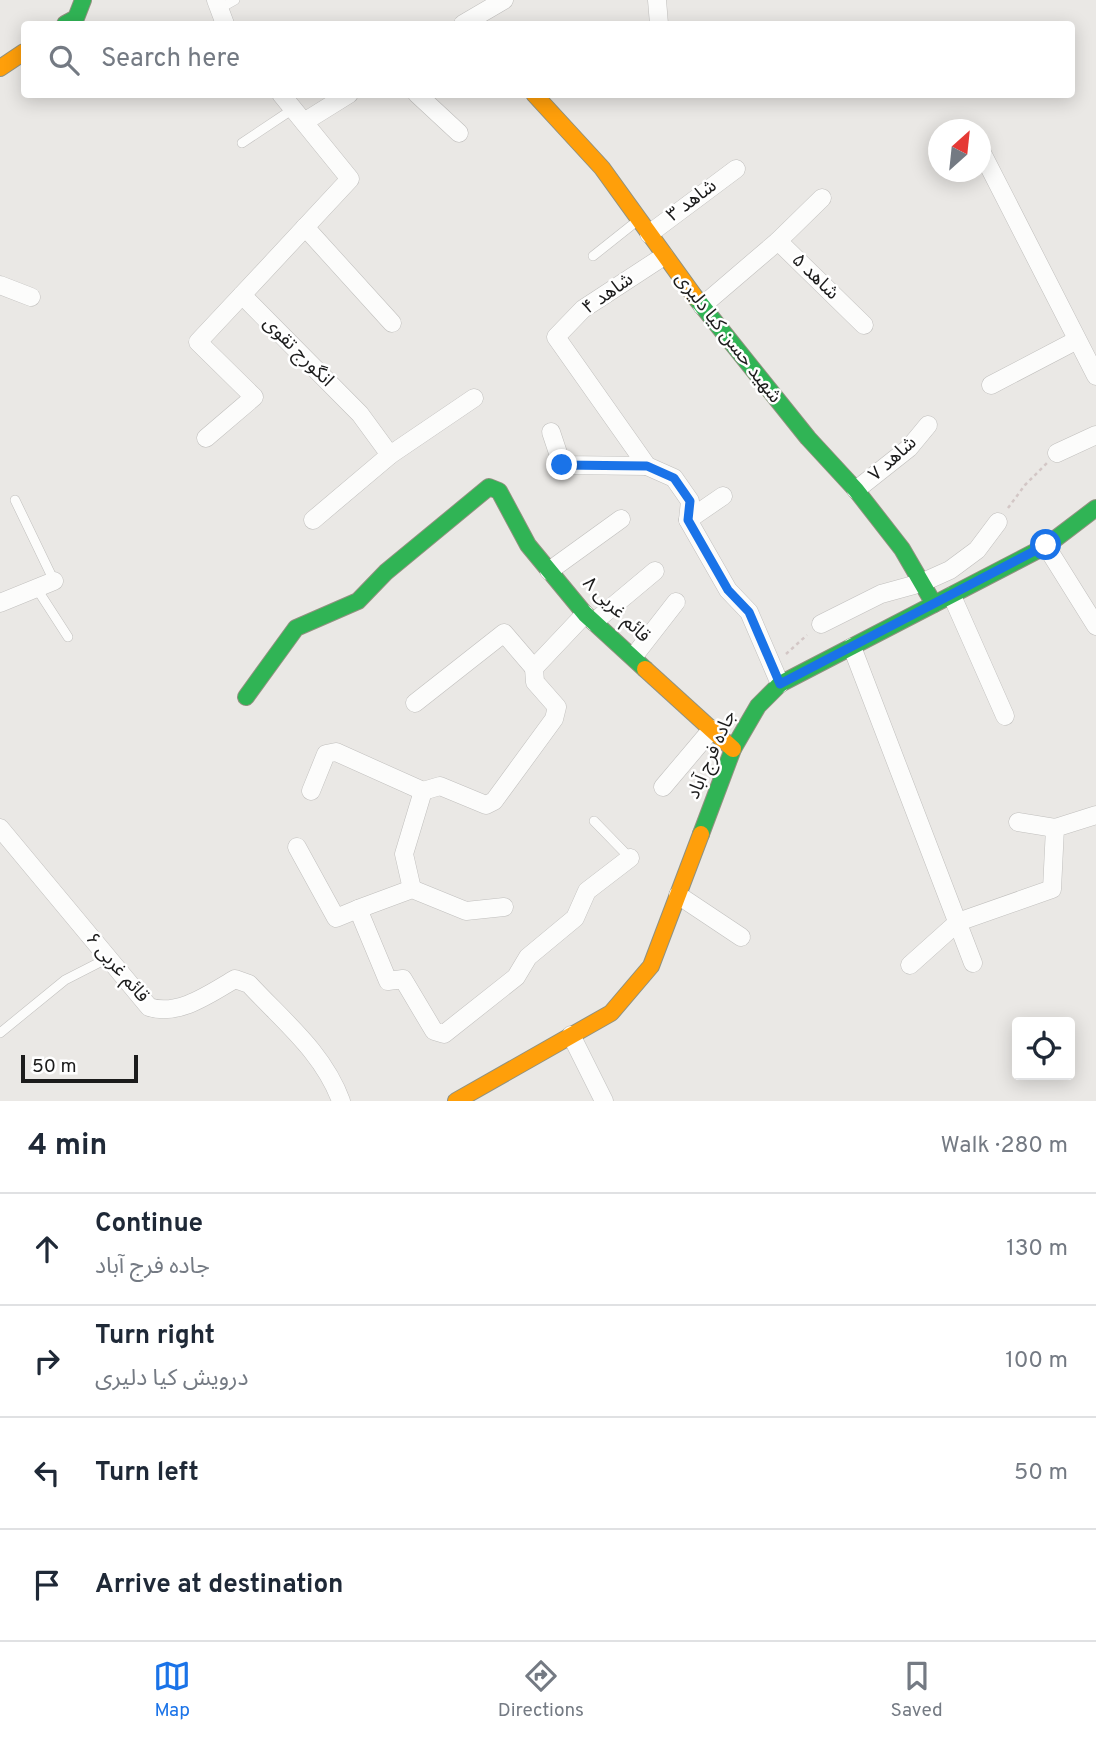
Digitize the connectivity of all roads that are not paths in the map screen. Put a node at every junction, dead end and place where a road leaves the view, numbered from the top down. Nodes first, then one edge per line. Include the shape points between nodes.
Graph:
1 (82, 0) edge
2 (503, 0) edge
3 (656, 0) edge
4 (70, 21) edge
5 (472, 21) edge
6 (659, 21) edge
7 (21, 54) edge
8 (0, 68) edge
9 (284, 98) edge
10 (340, 98) edge
11 (421, 98) edge
12 (538, 98) edge
13 (299, 116) junction
14 (459, 132) dead end
15 (242, 143) dead end
16 (736, 169) dead end
17 (991, 172) edge
18 (822, 198) dead end
19 (305, 227) junction
20 (644, 227) junction
21 (778, 241) junction
22 (593, 256) dead end
23 (664, 256) junction
24 (0, 285) edge
25 (242, 295) junction
26 (31, 297) dead end
27 (702, 306) junction
28 (392, 323) dead end
29 (864, 325) dead end
30 (1077, 340) junction
31 (1096, 376) edge
32 (991, 385) dead end
33 (474, 398) dead end
34 (928, 425) dead end
35 (551, 432) dead end
36 (1096, 435) edge
37 (206, 438) dead end
38 (1058, 453) road end
39 (390, 455) junction
40 (647, 466) junction
41 (856, 490) junction
42 (723, 496) dead end
43 (15, 500) dead end
44 (1096, 508) edge
45 (621, 519) dead end
46 (313, 520) dead end
47 (688, 520) junction
48 (998, 522) road end
49 (1046, 545) junction
50 (549, 571) junction
51 (655, 571) dead end
52 (54, 581) joint
53 (921, 583) junction
54 (37, 589) junction
55 (951, 596) junction
56 (676, 602) dead end
57 (0, 603) edge
58 (934, 604) junction
59 (590, 618) junction
60 (821, 624) road end
61 (1096, 626) edge
62 (68, 637) dead end
63 (852, 647) junction
64 (634, 656) junction
65 (534, 668) junction
66 (780, 684) junction
67 (246, 697) dead end
68 (415, 703) dead end
69 (1005, 716) dead end
70 (712, 729) junction
71 (733, 749) junction
72 (663, 787) dead end
73 (312, 791) dead end
74 (423, 791) junction
75 (1096, 815) edge
76 (594, 821) dead end
77 (1018, 822) dead end
78 (0, 828) edge
79 (1055, 828) junction
80 (297, 847) dead end
81 (630, 858) joint
82 (412, 889) junction
83 (678, 894) junction
84 (504, 907) dead end
85 (358, 909) junction
86 (958, 922) junction
87 (741, 937) dead end
88 (108, 958) junction
89 (973, 963) dead end
90 (910, 965) dead end
91 (0, 1033) edge
92 (571, 1035) junction
93 (341, 1101) edge
94 (456, 1101) edge
95 (604, 1101) edge

1 - 4 street
2 - 5 street
3 - 6 street
7 - 8 street
9 - 13 street
10 - 13 street
11 - 14 street
12 - 20 street, شهید حسن کیا دلیری via 602,168
13 - 15 lane
13 - 19 street via 350,179
16 - 20 street, شاهد ۳
17 - 30 street
18 - 21 street
19 - 25 street
19 - 28 street
20 - 22 lane
20 - 23 street, شهید حسن کیا دلیری
21 - 27 street, شاهد ۵
21 - 29 street, شاهد ۵
23 - 27 street, شهید حسن کیا دلیری
23 - 40 street, شاهد ۴ via 583,309 556,337
24 - 26 street
25 - 37 street via 198,342 254,397
25 - 39 street, انگورج تقوی via 360,414
27 - 41 street, شهید حسن کیا دلیری
30 - 31 street
30 - 32 street
33 - 39 street
34 - 41 street, شاهد ۷ via 909,448
35 - 40 street via 562,465
36 - 38 street
39 - 46 street
40 - 47 street via 674,478 690,501
41 - 53 street, شهید حسن کیا دلیری via 902,549
42 - 47 street
43 - 52 lane
44 - 49 street, جاده فرج آباد
45 - 50 street
47 - 66 street via 728,590 749,612
48 - 53 street via 977,550 950,570
49 - 55 street, جاده فرج آباد
49 - 61 street
50 - 59 street, قائم غربی ۸
50 - 67 street, قائم غربی ۸ via 528,545 499,491 489,487 358,601 296,628
51 - 59 street
52 - 54 street
53 - 58 street, شهید حسن کیا دلیری
53 - 60 street via 881,594
54 - 57 street
54 - 62 lane
55 - 58 street, جاده فرج آباد
55 - 69 street
56 - 64 street
58 - 63 street, جاده فرج آباد
59 - 64 street, قائم غربی ۸
59 - 65 street
63 - 66 street, جاده فرج آباد
63 - 86 street
64 - 70 street, قائم غربی ۸
65 - 68 street via 504,633
65 - 74 street via 535,682 557,707 554,719 494,801 486,805 440,786
66 - 71 street, جاده فرج آباد via 758,706
70 - 71 street, قائم غربی ۸
70 - 72 street
71 - 83 street, جاده فرج آباد
73 - 74 street via 326,754 336,752
74 - 82 street via 404,854
75 - 79 street
76 - 81 lane
77 - 79 street
78 - 88 street, قائم غربی ۶
79 - 86 street via 1052,889
80 - 85 street via 336,918
81 - 85 street via 587,891 575,918 528,957 516,977 444,1034 434,1031 403,979 388,981
82 - 84 street via 466,911
82 - 85 street
83 - 87 street
83 - 92 street, جاده فرج آباد via 651,966 611,1013
86 - 89 street
86 - 90 street
88 - 91 lane via 65,980
88 - 93 street, قائم غربی ۶ via 149,1007 160,1011 203,998 235,979 249,984 318,1056
92 - 94 street, جاده فرج آباد
92 - 95 street

